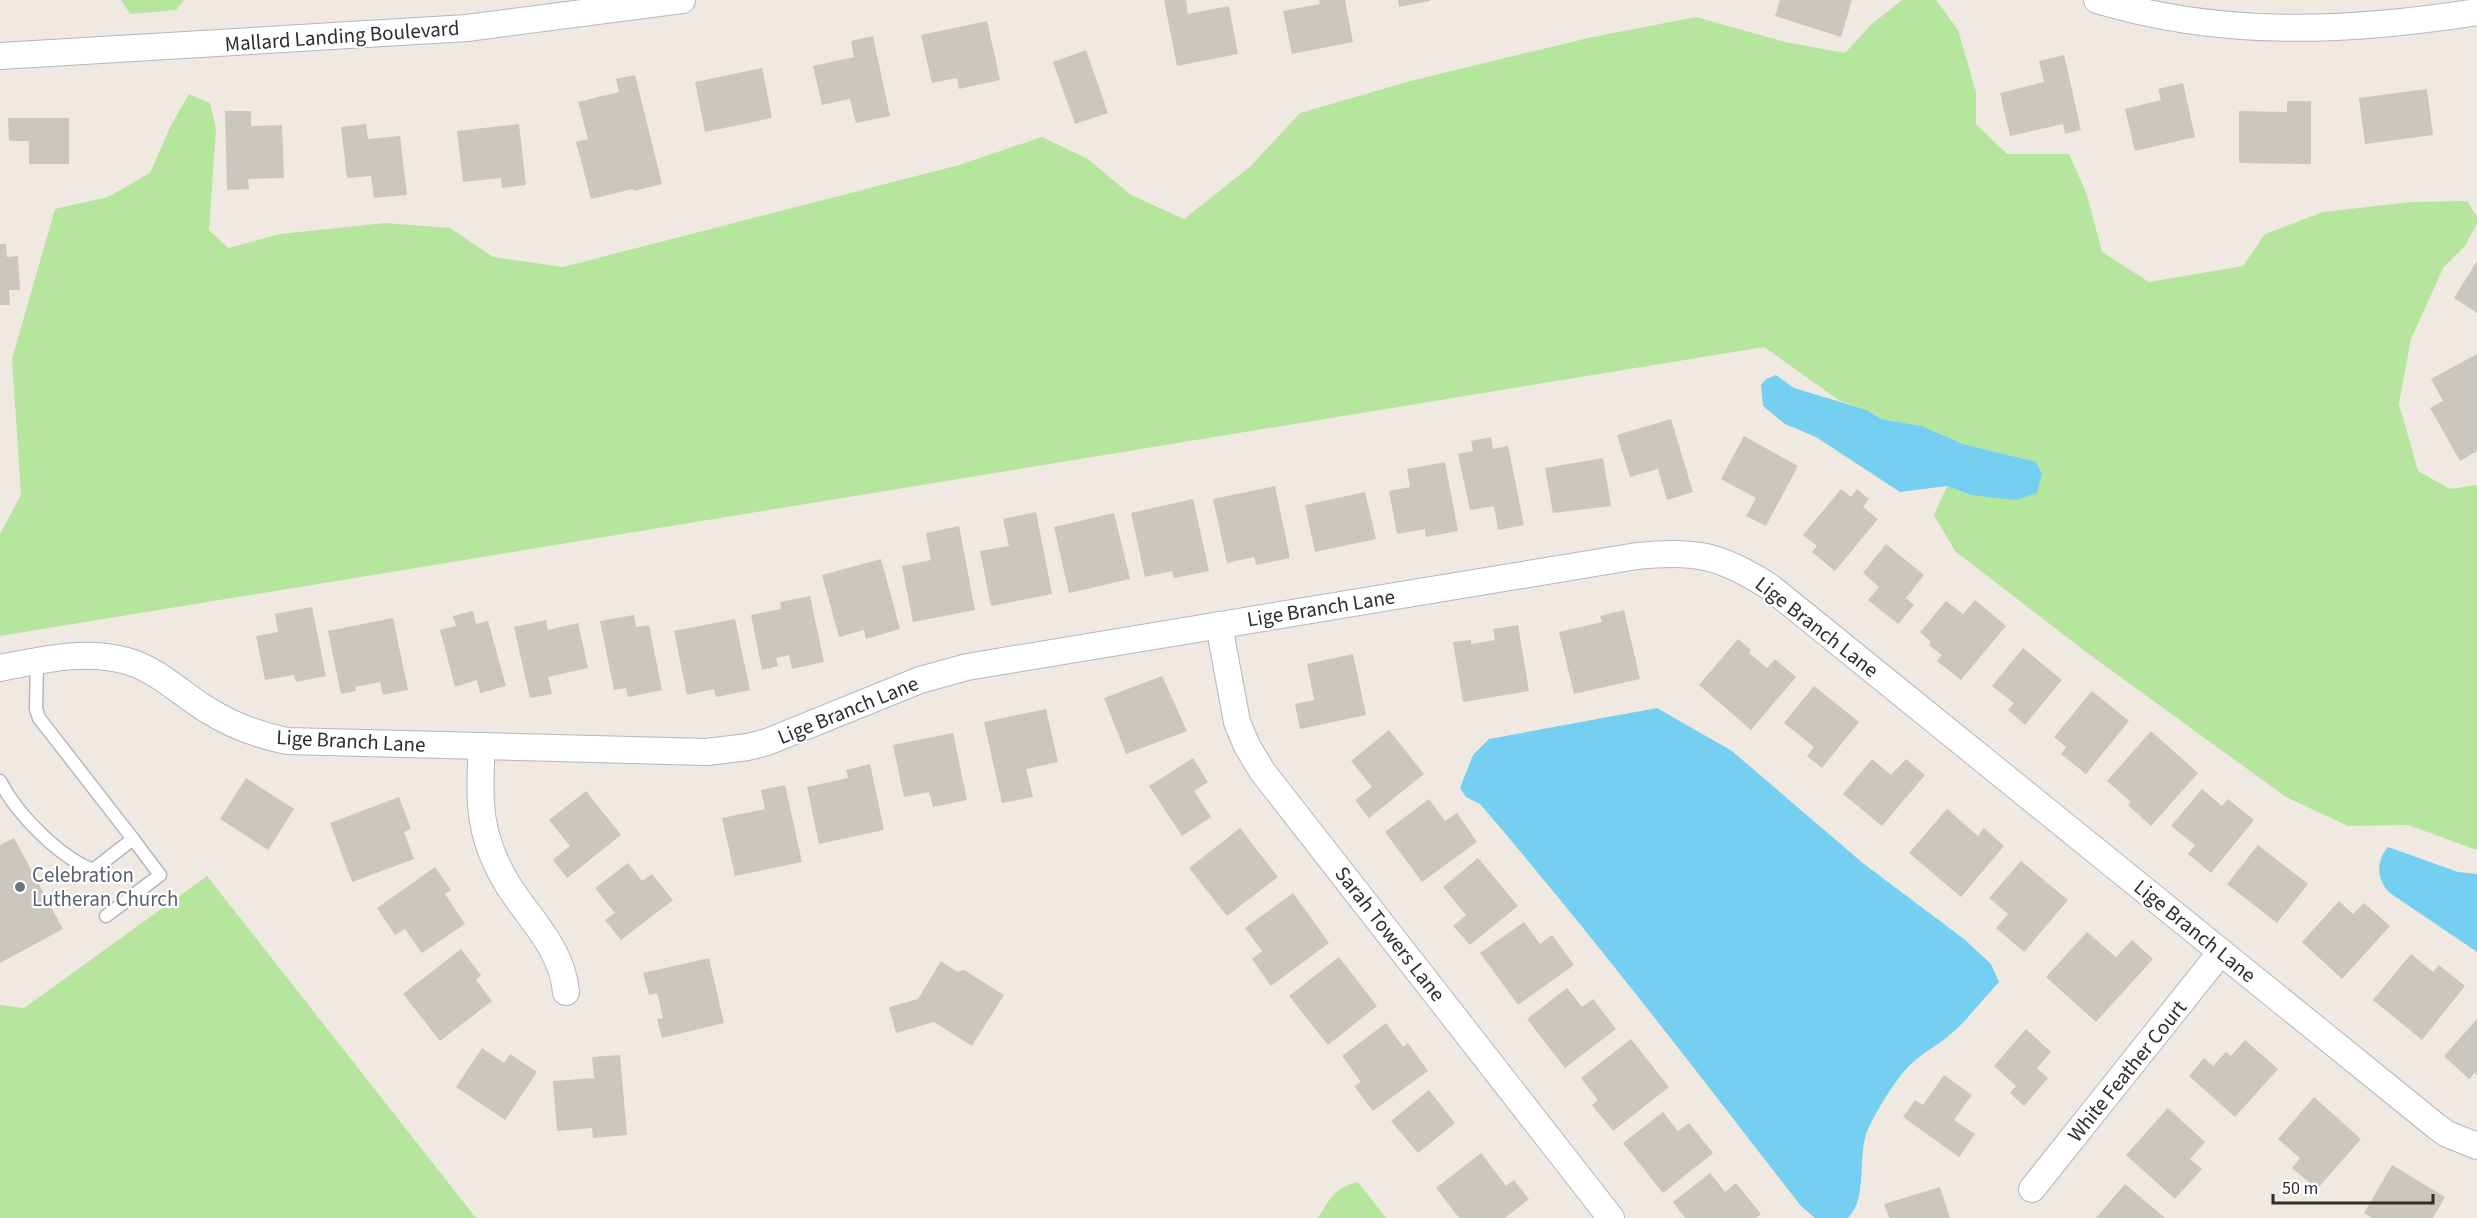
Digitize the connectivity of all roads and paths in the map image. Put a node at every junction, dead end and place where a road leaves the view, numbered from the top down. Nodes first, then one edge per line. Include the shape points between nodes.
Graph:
1 (682, 0) edge
2 (2097, 0) edge
3 (2477, 12) edge
4 (0, 56) edge
5 (1220, 625) junction
6 (37, 660) junction
7 (0, 668) edge
8 (482, 748) junction
9 (0, 781) edge
10 (133, 839) junction
11 (106, 916) dead end
12 (2222, 952) junction
13 (566, 992) dead end
14 (2477, 1146) edge
15 (2032, 1189) dead end
16 (1611, 1218) edge

1 - 4 street, Mallard Landing Boulevard via 467,28
2 - 3 street via 2187,20 2282,29 2351,28
5 - 8 street, Lige Branch Lane via 967,666 920,680 748,747 706,753
5 - 12 street, Lige Branch Lane via 1637,556 1699,554 1725,562 1770,587
5 - 16 street, Sarah Towers Lane via 1237,722 1262,771
6 - 7 street, Lige Branch Lane
6 - 8 street, Lige Branch Lane via 104,656 129,662 163,679 231,724 287,741
6 - 10 lane via 39,718
8 - 13 street via 479,793 488,845 509,886 557,956
9 - 10 lane via 14,804 43,835 81,865 93,870
10 - 11 lane via 160,875
12 - 14 street, Lige Branch Lane via 2436,1126
12 - 15 street, White Feather Court

